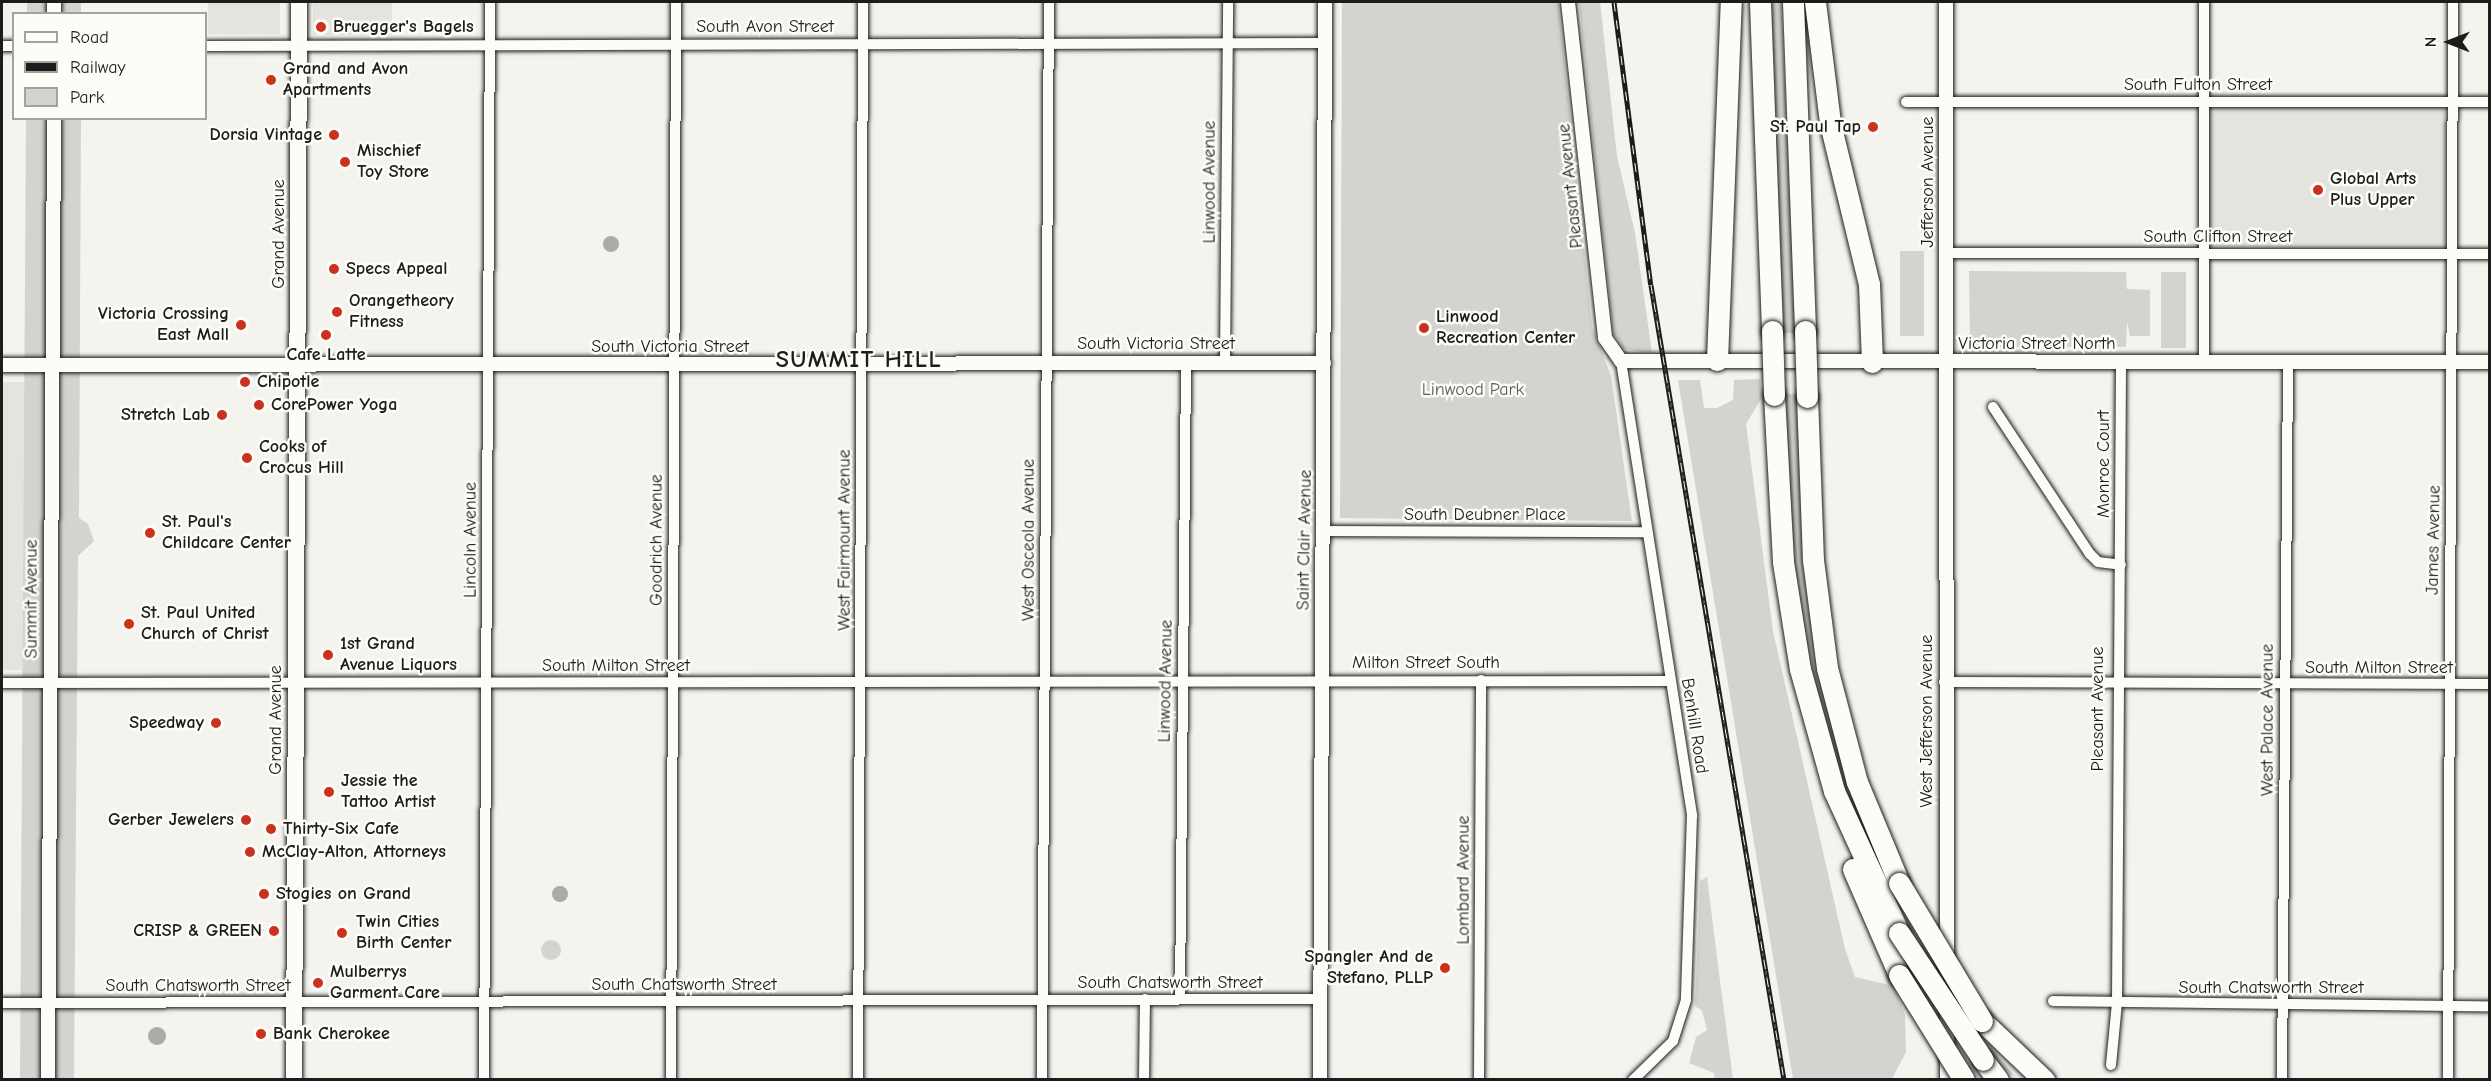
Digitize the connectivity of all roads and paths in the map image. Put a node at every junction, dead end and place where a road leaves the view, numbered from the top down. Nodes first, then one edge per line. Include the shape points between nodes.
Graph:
1 (299, 2) edge
2 (490, 2) edge
3 (676, 2) edge
4 (863, 2) edge
5 (1049, 2) edge
6 (1228, 2) edge
7 (1325, 2) edge
8 (1568, 2) edge
9 (1731, 2) edge
10 (1760, 2) edge
11 (1793, 2) edge
12 (1815, 2) edge
13 (1947, 2) edge
14 (2204, 2) edge
15 (2453, 2) edge
16 (676, 43) junction
17 (1049, 43) junction
18 (1228, 43) junction
19 (1325, 43) junction
20 (862, 44) junction
21 (299, 45) junction
22 (490, 45) junction
23 (207, 46) edge
24 (2453, 100) junction
25 (1947, 101) junction
26 (2205, 101) junction
27 (1906, 102) dead end
28 (2490, 102) edge
29 (54, 120) edge
30 (1946, 254) junction
31 (2205, 254) junction
32 (2490, 254) edge
33 (2453, 255) junction
34 (1716, 360) junction
35 (1621, 361) junction
36 (2288, 361) junction
37 (1186, 362) junction
38 (1225, 362) junction
39 (1872, 362) junction
40 (1945, 362) junction
41 (2121, 362) junction
42 (2205, 362) junction
43 (861, 363) junction
44 (1047, 363) junction
45 (1324, 363) junction
46 (2453, 363) junction
47 (2490, 363) edge
48 (298, 364) junction
49 (488, 364) junction
50 (51, 365) junction
51 (675, 365) junction
52 (2, 366) edge
53 (1993, 406) dead end
54 (1323, 531) junction
55 (1647, 532) junction
56 (2121, 565) junction
57 (1183, 679) junction
58 (1321, 679) junction
59 (1481, 680) junction
60 (1045, 681) junction
61 (1670, 681) junction
62 (672, 682) junction
63 (861, 682) junction
64 (1944, 682) junction
65 (2, 683) edge
66 (49, 683) junction
67 (296, 683) junction
68 (486, 683) junction
69 (2119, 684) junction
70 (2285, 684) junction
71 (2448, 684) junction
72 (2490, 684) edge
73 (1824, 759) junction
74 (1145, 999) junction
75 (1180, 999) junction
76 (1320, 999) junction
77 (1042, 1000) junction
78 (672, 1001) junction
79 (858, 1001) junction
80 (2053, 1001) dead end
81 (294, 1002) junction
82 (484, 1002) junction
83 (2, 1003) edge
84 (2116, 1003) junction
85 (48, 1004) junction
86 (2283, 1004) junction
87 (2448, 1006) junction
88 (2490, 1006) edge
89 (1982, 1021) junction
90 (2110, 1065) dead end
91 (48, 1080) edge
92 (294, 1080) edge
93 (484, 1080) edge
94 (671, 1080) edge
95 (858, 1080) edge
96 (1042, 1080) edge
97 (1144, 1080) edge
98 (1320, 1080) edge
99 (1479, 1080) edge
100 (1633, 1080) edge
101 (1947, 1080) edge
102 (1964, 1080) edge
103 (1998, 1080) edge
104 (2028, 1080) edge
105 (2044, 1080) edge
106 (2282, 1080) edge
107 (2448, 1080) edge

1 - 21 main road, Grand Avenue
2 - 22 street, Lincoln Avenue
3 - 16 street, Goodrich Avenue
4 - 20 street, West Fairmount Avenue
5 - 17 street, West Osceola Avenue
6 - 18 street, Linwood Avenue
7 - 19 street, Saint Clair Avenue
8 - 35 street, Pleasant Avenue via 1605,338
9 - 34 highway
10 - 73 highway, bridge via 1774,395 1787,600
11 - 89 highway, bridge via 1813,560 1827,668 1857,782 1899,884
12 - 39 highway via 1830,123 1869,284
13 - 25 street, Jefferson Avenue
14 - 26 street
15 - 24 street, James Avenue
16 - 20 street, South Avon Street
16 - 22 street, South Avon Street
16 - 51 street, Goodrich Avenue
17 - 18 street, South Avon Street
17 - 20 street, South Avon Street
17 - 44 street, West Osceola Avenue
18 - 19 street, South Avon Street
18 - 38 street, Linwood Avenue
19 - 45 street, Saint Clair Avenue
20 - 43 street, West Fairmount Avenue
21 - 22 street, South Avon Street
21 - 23 street, South Avon Street
21 - 48 main road, Grand Avenue
22 - 49 street, Lincoln Avenue
24 - 26 street, South Fulton Street
24 - 28 street, South Fulton Street
24 - 33 street, James Avenue
25 - 26 street, South Fulton Street
25 - 27 street, South Fulton Street
25 - 30 street, Jefferson Avenue
26 - 31 street
29 - 50 street, Summit Avenue
30 - 31 street, South Clifton Street
30 - 40 street, Jefferson Avenue
31 - 33 street, South Clifton Street
31 - 42 street
32 - 33 street, South Clifton Street
33 - 46 street, James Avenue
34 - 35 street, Victoria Street North
34 - 39 street, Victoria Street North
35 - 55 street, Benhill Road
36 - 42 street, Victoria Street North
36 - 46 street, Victoria Street North
36 - 70 street, West Palace Avenue
37 - 38 street, South Victoria Street
37 - 44 street, South Victoria Street
37 - 57 street, Linwood Avenue
38 - 45 street, South Victoria Street
39 - 40 street, Victoria Street North
40 - 41 street, Victoria Street North
40 - 64 street, West Jefferson Avenue
41 - 42 street, Victoria Street North
41 - 56 street, Monroe Court
43 - 44 street, South Victoria Street
43 - 51 street, South Victoria Street
43 - 63 street, West Fairmount Avenue
44 - 60 street, West Osceola Avenue
45 - 54 street, Saint Clair Avenue
46 - 47 street, Victoria Street North
46 - 71 street, James Avenue
48 - 49 street, South Victoria Street
48 - 50 street, South Victoria Street
48 - 67 main road, Grand Avenue
49 - 51 street, South Victoria Street
49 - 68 street, Lincoln Avenue
50 - 52 street, South Victoria Street
50 - 66 street, Summit Avenue
51 - 62 street, Goodrich Avenue
53 - 56 street via 2090,554 2098,562
54 - 55 street, South Deubner Place
54 - 58 street, Saint Clair Avenue
55 - 61 street, Benhill Road
56 - 69 street, Pleasant Avenue
57 - 58 street, Milton Street South
57 - 60 street, South Milton Street
57 - 75 street, Linwood Avenue
58 - 59 street, Milton Street South
58 - 76 street, Saint Clair Avenue
59 - 61 street, Milton Street South
59 - 99 street, Lombard Avenue
60 - 63 street, South Milton Street
60 - 77 street, West Osceola Avenue
61 - 100 street, Benhill Road via 1692,815 1686,1000 1670,1046
62 - 63 street, South Milton Street
62 - 68 street, South Milton Street
62 - 78 street, Goodrich Avenue
63 - 79 street, West Fairmount Avenue
64 - 69 street, South Milton Street
64 - 101 street, West Jefferson Avenue
65 - 66 street, South Milton Street
66 - 67 street, South Milton Street
66 - 85 street, Summit Avenue
67 - 68 street, South Milton Street
67 - 81 main road, Grand Avenue
68 - 82 street, Lincoln Avenue
69 - 70 street, South Milton Street
69 - 84 street, Pleasant Avenue
70 - 71 street, South Milton Street
70 - 86 street, West Palace Avenue
71 - 72 street, South Milton Street
71 - 87 street, James Avenue
73 - 102 highway, bridge via 1837,826 1899,975
73 - 103 highway, bridge via 1854,843 1899,933
74 - 75 street, South Chatsworth Street
74 - 77 street, South Chatsworth Street
74 - 97 street
75 - 76 street, South Chatsworth Street
76 - 98 street, Saint Clair Avenue
77 - 79 street, South Chatsworth Street
77 - 96 street, West Osceola Avenue
78 - 79 street, South Chatsworth Street
78 - 82 street, South Chatsworth Street
78 - 94 street, Goodrich Avenue
79 - 95 street, West Fairmount Avenue
80 - 84 street, South Chatsworth Street
81 - 82 street, South Chatsworth Street
81 - 85 street, South Chatsworth Street
81 - 92 main road, Grand Avenue
82 - 93 street, Lincoln Avenue
83 - 85 street, South Chatsworth Street
84 - 86 street, South Chatsworth Street
84 - 90 street, Pleasant Avenue
85 - 91 street, Summit Avenue
86 - 87 street, South Chatsworth Street
86 - 106 street, West Palace Avenue
87 - 88 street, South Chatsworth Street
87 - 107 street, James Avenue
89 - 104 highway
89 - 105 highway

